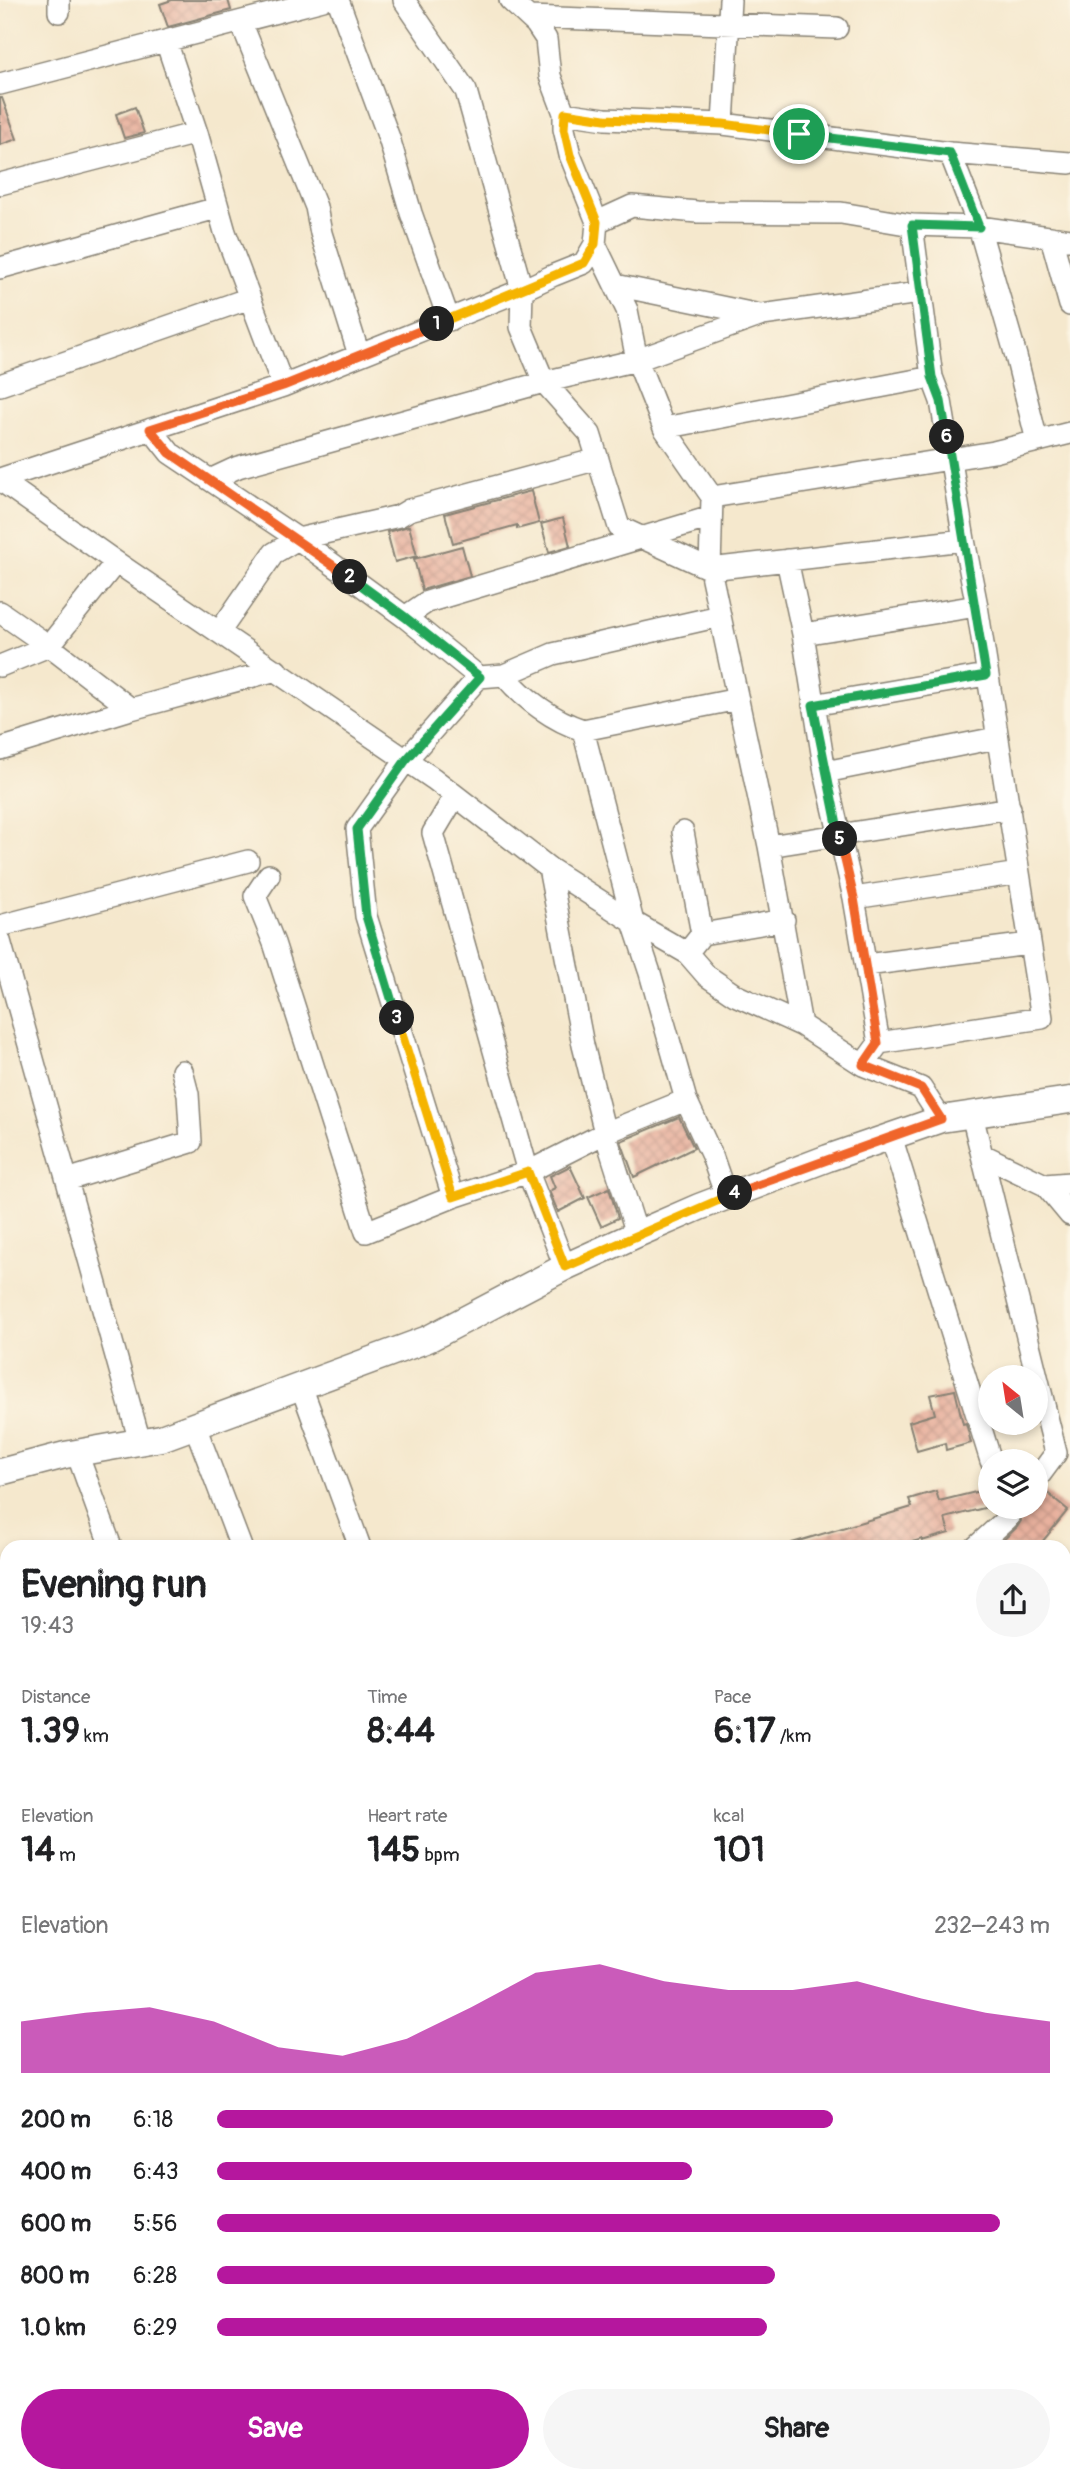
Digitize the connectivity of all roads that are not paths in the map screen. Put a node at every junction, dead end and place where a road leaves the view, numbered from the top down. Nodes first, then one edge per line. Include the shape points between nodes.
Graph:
1 (323, 0) edge
2 (338, 0) edge
3 (404, 0) edge
4 (510, 0) edge
5 (730, 0) edge
6 (529, 17) junction
7 (241, 22) junction
8 (729, 25) junction
9 (836, 28) dead end
10 (166, 41) junction
11 (0, 84) edge
12 (565, 113) junction
13 (723, 124) junction
14 (197, 134) junction
15 (950, 153) junction
16 (1070, 163) edge
17 (0, 184) edge
18 (217, 208) junction
19 (597, 222) junction
20 (912, 225) junction
21 (979, 227) junction
22 (1060, 239) edge
23 (595, 244) junction
24 (0, 268) edge
25 (615, 285) junction
26 (522, 290) junction
27 (919, 293) junction
28 (250, 298) junction
29 (1070, 305) edge
30 (762, 315) junction
31 (449, 320) junction
32 (359, 355) junction
33 (637, 360) junction
34 (932, 377) junction
35 (544, 382) junction
36 (0, 385) edge
37 (283, 386) junction
38 (664, 428) junction
39 (150, 429) junction
40 (1070, 433) edge
41 (1037, 441) junction
42 (598, 459) junction
43 (951, 459) junction
44 (0, 479) edge
45 (210, 480) junction
46 (712, 507) junction
47 (643, 538) junction
48 (298, 539) junction
49 (964, 540) junction
50 (787, 560) junction
51 (116, 562) junction
52 (710, 569) junction
53 (976, 606) junction
54 (0, 612) edge
55 (720, 616) junction
56 (405, 617) junction
57 (220, 631) junction
58 (803, 634) junction
59 (50, 646) junction
60 (0, 666) edge
61 (276, 670) junction
62 (504, 675) junction
63 (986, 675) junction
64 (480, 677) junction
65 (738, 699) junction
66 (813, 705) junction
67 (131, 709) junction
68 (583, 730) junction
69 (996, 738) junction
70 (0, 750) edge
71 (406, 760) junction
72 (825, 772) junction
73 (456, 796) junction
74 (1010, 807) junction
75 (683, 832) dead end
76 (839, 835) junction
77 (769, 846) junction
78 (248, 860) dead end
79 (549, 868) junction
80 (1019, 873) junction
81 (269, 876) dead end
82 (854, 898) junction
83 (784, 920) junction
84 (633, 922) junction
85 (0, 926) edge
86 (702, 934) junction
87 (0, 941) edge
88 (1029, 944) junction
89 (687, 953) junction
90 (866, 965) junction
91 (801, 1025) junction
92 (878, 1043) junction
93 (863, 1065) junction
94 (182, 1071) dead end
95 (686, 1100) junction
96 (1070, 1100) edge
97 (972, 1115) junction
98 (941, 1119) junction
99 (605, 1133) junction
100 (891, 1136) junction
101 (983, 1155) junction
102 (528, 1172) junction
103 (67, 1180) junction
104 (1070, 1183) edge
105 (1045, 1185) junction
106 (726, 1196) junction
107 (453, 1197) junction
108 (1070, 1215) edge
109 (637, 1234) junction
110 (565, 1267) junction
111 (302, 1386) junction
112 (195, 1426) junction
113 (140, 1442) junction
114 (1063, 1445) edge
115 (987, 1449) edge
116 (77, 1453) junction
117 (1048, 1464) edge
118 (0, 1472) edge
119 (1002, 1519) edge
120 (108, 1540) edge
121 (238, 1540) edge
122 (357, 1540) edge
123 (982, 1540) edge

1 - 7 street
2 - 31 street
3 - 26 street via 466,91
4 - 6 street
5 - 8 street
6 - 8 street
6 - 12 street via 546,38 551,76
7 - 10 street
7 - 32 street via 316,207
8 - 9 street
8 - 13 street
10 - 11 street
10 - 14 street
12 - 13 street
12 - 19 street via 570,155
13 - 15 street
14 - 17 street
14 - 18 street
15 - 16 street
15 - 21 street
18 - 24 street
18 - 28 street
19 - 20 street via 632,206 697,212 841,213
19 - 23 street
20 - 21 street
20 - 27 street
21 - 22 street
21 - 41 street
22 - 29 street
23 - 25 street
23 - 26 street via 584,263
25 - 30 street
25 - 33 street via 627,310
26 - 31 street
26 - 35 street via 521,327
27 - 30 street
27 - 34 street
28 - 36 street
28 - 37 street
30 - 33 street
31 - 32 street
32 - 37 street
33 - 35 street
33 - 38 street
34 - 38 street
34 - 43 street
35 - 42 street via 590,434
35 - 45 street via 238,467
37 - 39 street
38 - 46 street
39 - 44 street
39 - 45 street via 170,453
40 - 41 street
41 - 43 street
42 - 47 street via 619,527
42 - 48 street via 399,516
43 - 46 street
43 - 49 street
44 - 51 street
45 - 48 street
46 - 47 street
46 - 52 street
47 - 52 street
47 - 56 street via 427,602
48 - 56 street
48 - 57 street via 274,553
49 - 50 street
49 - 53 street
50 - 52 street
50 - 58 street
51 - 57 street
51 - 59 street
52 - 55 street
53 - 58 street
53 - 63 street
54 - 59 street
55 - 62 street via 553,654
55 - 65 street
56 - 64 street
57 - 61 street
58 - 66 street
59 - 60 street
59 - 67 street
61 - 67 street
61 - 71 street
62 - 64 street
62 - 68 street via 517,691 567,725
63 - 66 street
63 - 69 street
64 - 71 street
65 - 68 street
65 - 77 street
66 - 72 street
67 - 70 street
68 - 84 street
69 - 72 street
69 - 74 street
71 - 73 street
71 - 107 street via 357,829 366,916
72 - 76 street
73 - 79 street
73 - 102 street via 433,833
74 - 76 street
74 - 80 street
75 - 86 street
76 - 77 street
76 - 82 street
77 - 83 street
78 - 85 street
79 - 84 street
79 - 99 street
80 - 82 street
80 - 88 street
81 - 107 street via 255,896 366,1232
82 - 90 street
83 - 86 street
83 - 91 street
84 - 89 street
84 - 95 street
86 - 89 street
87 - 103 street
88 - 90 street
88 - 92 street via 1042,1018
89 - 91 street via 707,976 735,995
90 - 92 street
91 - 93 street
92 - 93 street
93 - 98 street via 921,1088
94 - 103 street via 191,1142
95 - 99 street
95 - 106 street
96 - 97 street
97 - 98 street
97 - 101 street
98 - 100 street
99 - 102 street
99 - 109 street
100 - 106 street
100 - 115 street
101 - 105 street
101 - 114 street
102 - 107 street
102 - 110 street
103 - 113 street
104 - 105 street
105 - 108 street
106 - 109 street
109 - 110 street
110 - 111 street via 428,1339
111 - 112 street
111 - 122 street
112 - 113 street
112 - 121 street
113 - 116 street
114 - 117 street
116 - 118 street
116 - 120 street
119 - 123 street

